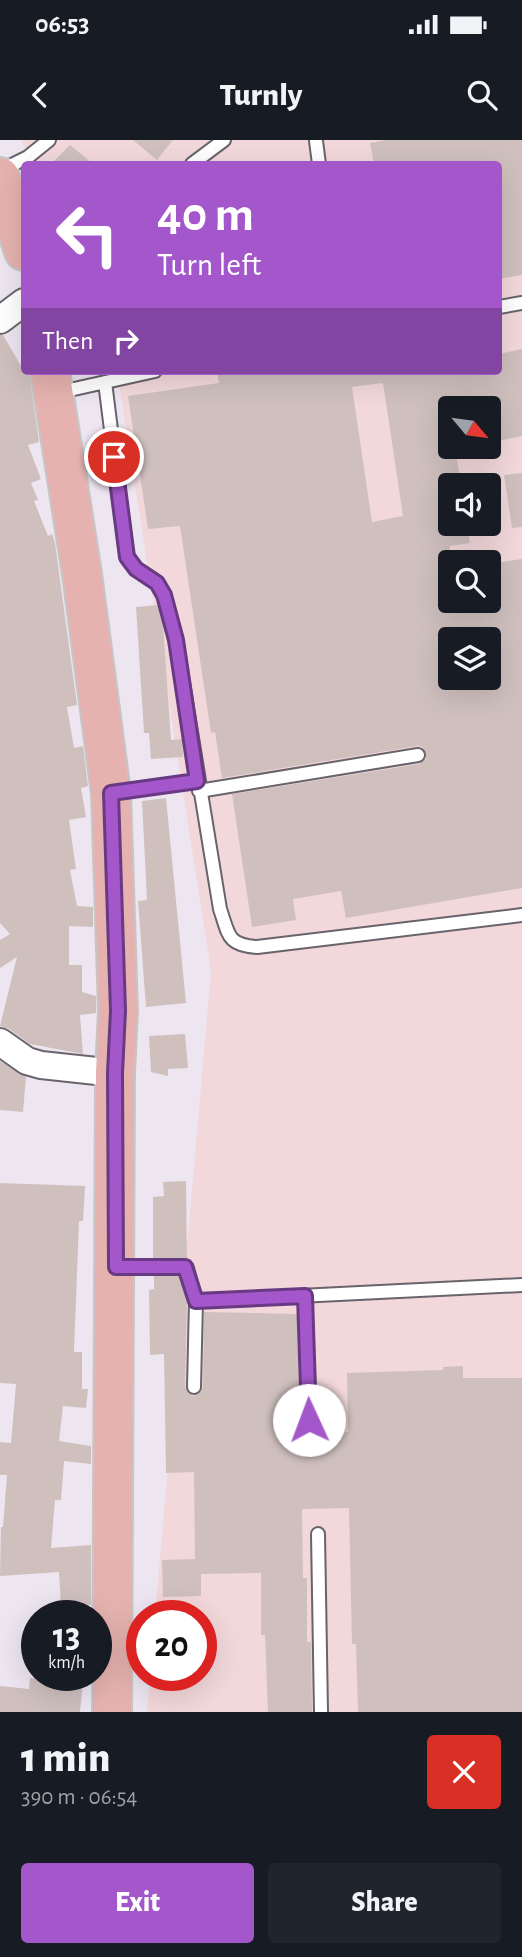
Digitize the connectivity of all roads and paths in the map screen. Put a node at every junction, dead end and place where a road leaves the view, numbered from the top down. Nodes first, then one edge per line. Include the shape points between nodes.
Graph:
1 (50, 140) edge
2 (224, 140) edge
3 (316, 141) edge
4 (23, 161) edge
5 (196, 161) edge
6 (319, 161) edge
7 (21, 163) edge
8 (1, 179) edge
9 (21, 242) edge
10 (522, 303) edge
11 (21, 304) edge
12 (502, 306) edge
13 (0, 320) edge
14 (136, 375) edge
15 (52, 382) edge
16 (104, 382) junction
17 (418, 755) dead end
18 (198, 786) junction
19 (111, 793) junction
20 (522, 915) edge
21 (0, 1042) edge
22 (0, 1060) edge
23 (27, 1061) junction
24 (115, 1073) junction
25 (116, 1267) junction
26 (522, 1285) edge
27 (305, 1296) junction
28 (196, 1301) junction
29 (194, 1387) dead end
30 (309, 1420) dead end
31 (318, 1534) dead end
32 (112, 1712) edge
33 (321, 1712) edge

1 - 4 lane
2 - 5 lane
3 - 6 lane
7 - 8 lane
8 - 9 main road
10 - 12 lane
11 - 13 street
14 - 16 lane
15 - 16 lane
15 - 19 main road
16 - 18 lane via 127,557 164,595 176,640
17 - 18 lane
18 - 19 lane
18 - 20 lane via 220,909 231,940 240,946
19 - 24 main road via 118,1011
21 - 23 street
22 - 23 street
23 - 24 street
24 - 25 main road
25 - 28 lane via 185,1267
25 - 32 main road
26 - 27 lane
27 - 28 lane
27 - 30 lane
28 - 29 lane
31 - 33 lane

